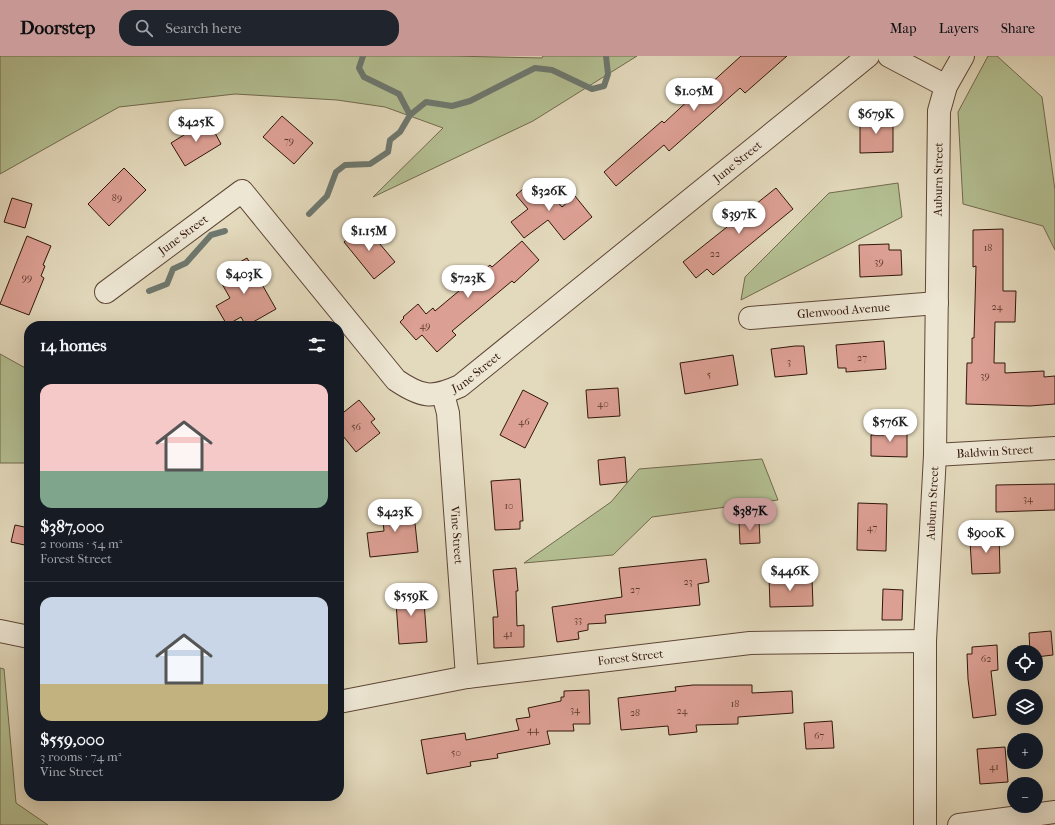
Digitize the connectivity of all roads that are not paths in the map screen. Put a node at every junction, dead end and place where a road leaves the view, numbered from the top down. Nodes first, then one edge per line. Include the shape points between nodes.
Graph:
1 (868, 56) edge
2 (889, 56) edge
3 (963, 56) edge
4 (946, 86) junction
5 (106, 292) dead end
6 (937, 303) junction
7 (750, 318) dead end
8 (443, 394) junction
9 (1055, 448) edge
10 (935, 455) junction
11 (0, 631) edge
12 (24, 636) edge
13 (925, 641) junction
14 (467, 677) junction
15 (344, 701) edge
16 (1055, 812) edge
17 (925, 825) edge
18 (959, 825) edge

1 - 8 street, June Street via 460,386
2 - 4 street
3 - 4 street, Auburn Street
4 - 6 street, Auburn Street via 940,112
5 - 8 street, June Street via 242,191 396,380 426,396
6 - 7 street, Glenwood Avenue
6 - 10 street, Auburn Street
8 - 14 street, Vine Street via 448,413
9 - 10 street, Baldwin Street
10 - 13 street, Auburn Street
11 - 12 street
13 - 14 street, Forest Street via 750,643
13 - 17 street, Auburn Street
14 - 15 street, Forest Street
16 - 18 street

